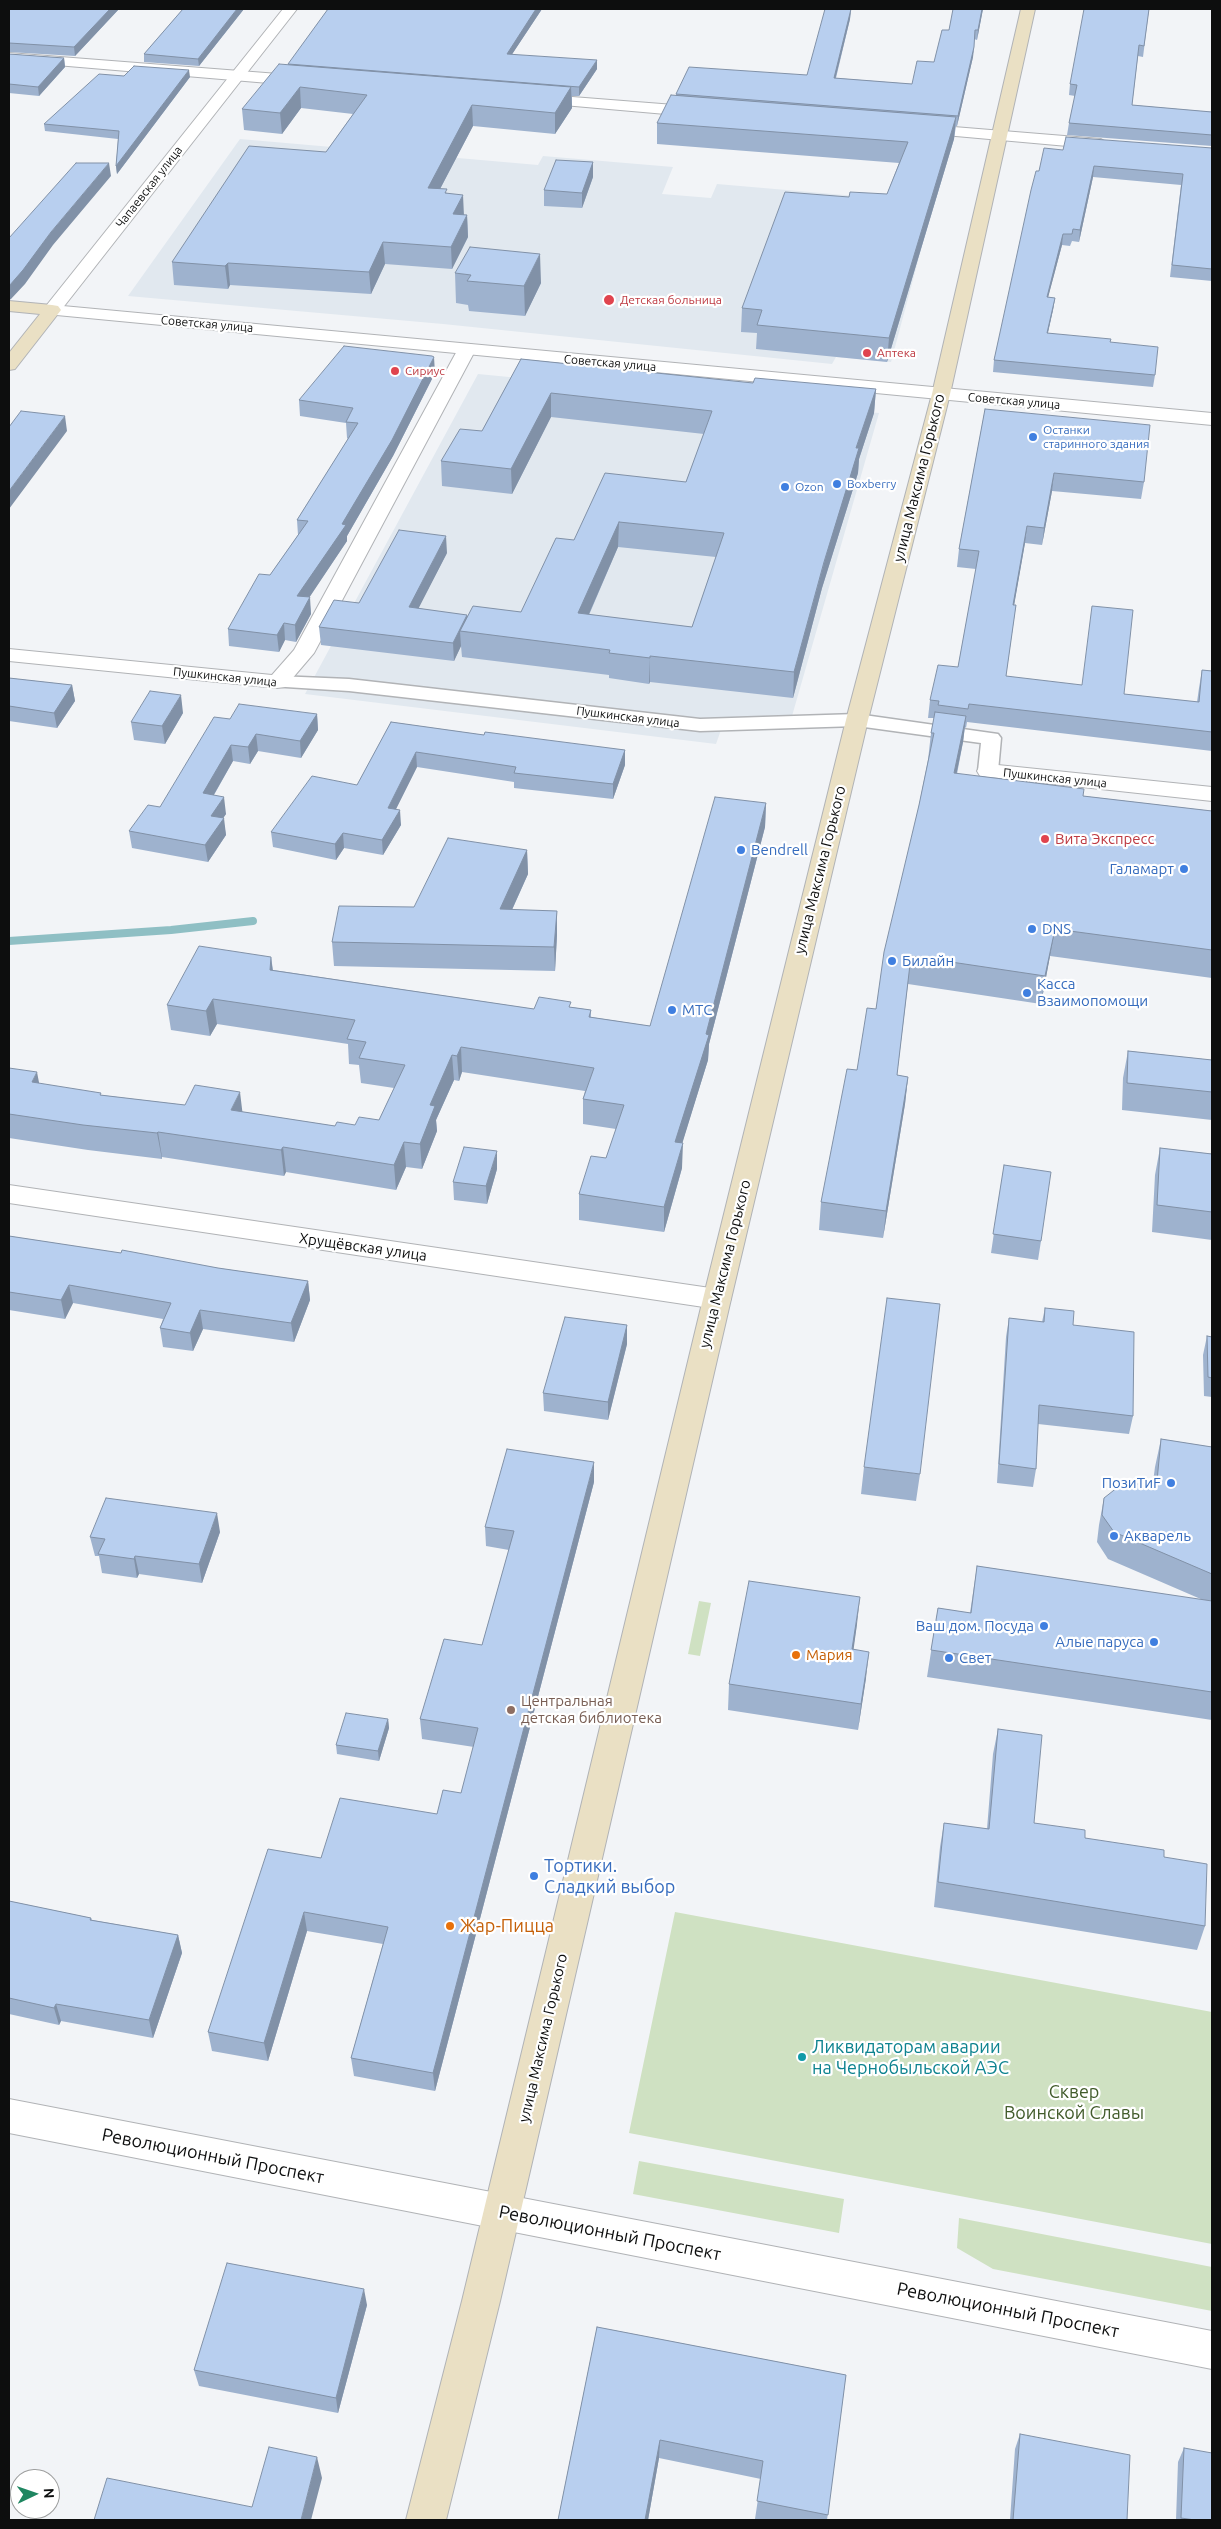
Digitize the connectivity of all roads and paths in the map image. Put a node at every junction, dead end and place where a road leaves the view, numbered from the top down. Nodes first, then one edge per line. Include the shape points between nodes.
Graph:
1 (290, 9) edge
2 (1028, 9) edge
3 (9, 57) edge
4 (238, 75) junction
5 (324, 82) edge
6 (518, 98) edge
7 (714, 113) edge
8 (901, 128) edge
9 (1000, 135) junction
10 (1116, 145) edge
11 (9, 306) edge
12 (52, 310) junction
13 (467, 349) junction
14 (9, 365) edge
15 (941, 394) junction
16 (1212, 419) edge
17 (9, 655) edge
18 (276, 682) junction
19 (857, 720) junction
20 (988, 771) joint
21 (1212, 794) edge
22 (9, 1194) edge
23 (716, 1299) junction
24 (9, 2116) edge
25 (502, 2212) junction
26 (1212, 2350) edge
27 (426, 2520) edge

1 - 4 street, Чапаевская улица
2 - 9 main road, улица Максима Горького
3 - 4 street
4 - 5 street
4 - 12 street, Чапаевская улица
6 - 7 street
8 - 9 street
9 - 10 street
9 - 15 main road, улица Максима Горького
11 - 12 main road, Советская улица
12 - 13 street, Советская улица
12 - 14 main road, Чапаевская улица
13 - 15 street, Советская улица
13 - 18 street via 303,653
15 - 16 street, Советская улица
15 - 19 main road, улица Максима Горького
17 - 18 street, Пушкинская улица
18 - 19 street, Пушкинская улица via 349,685 700,725
19 - 20 street, Пушкинская улица via 991,738
19 - 23 main road, улица Максима Горького
20 - 21 street, Пушкинская улица
22 - 23 street, Хрущёвская улица
23 - 25 main road, улица Максима Горького
24 - 25 street, Революционный Проспект
25 - 26 street, Революционный Проспект
25 - 27 main road, улица Максима Горького

